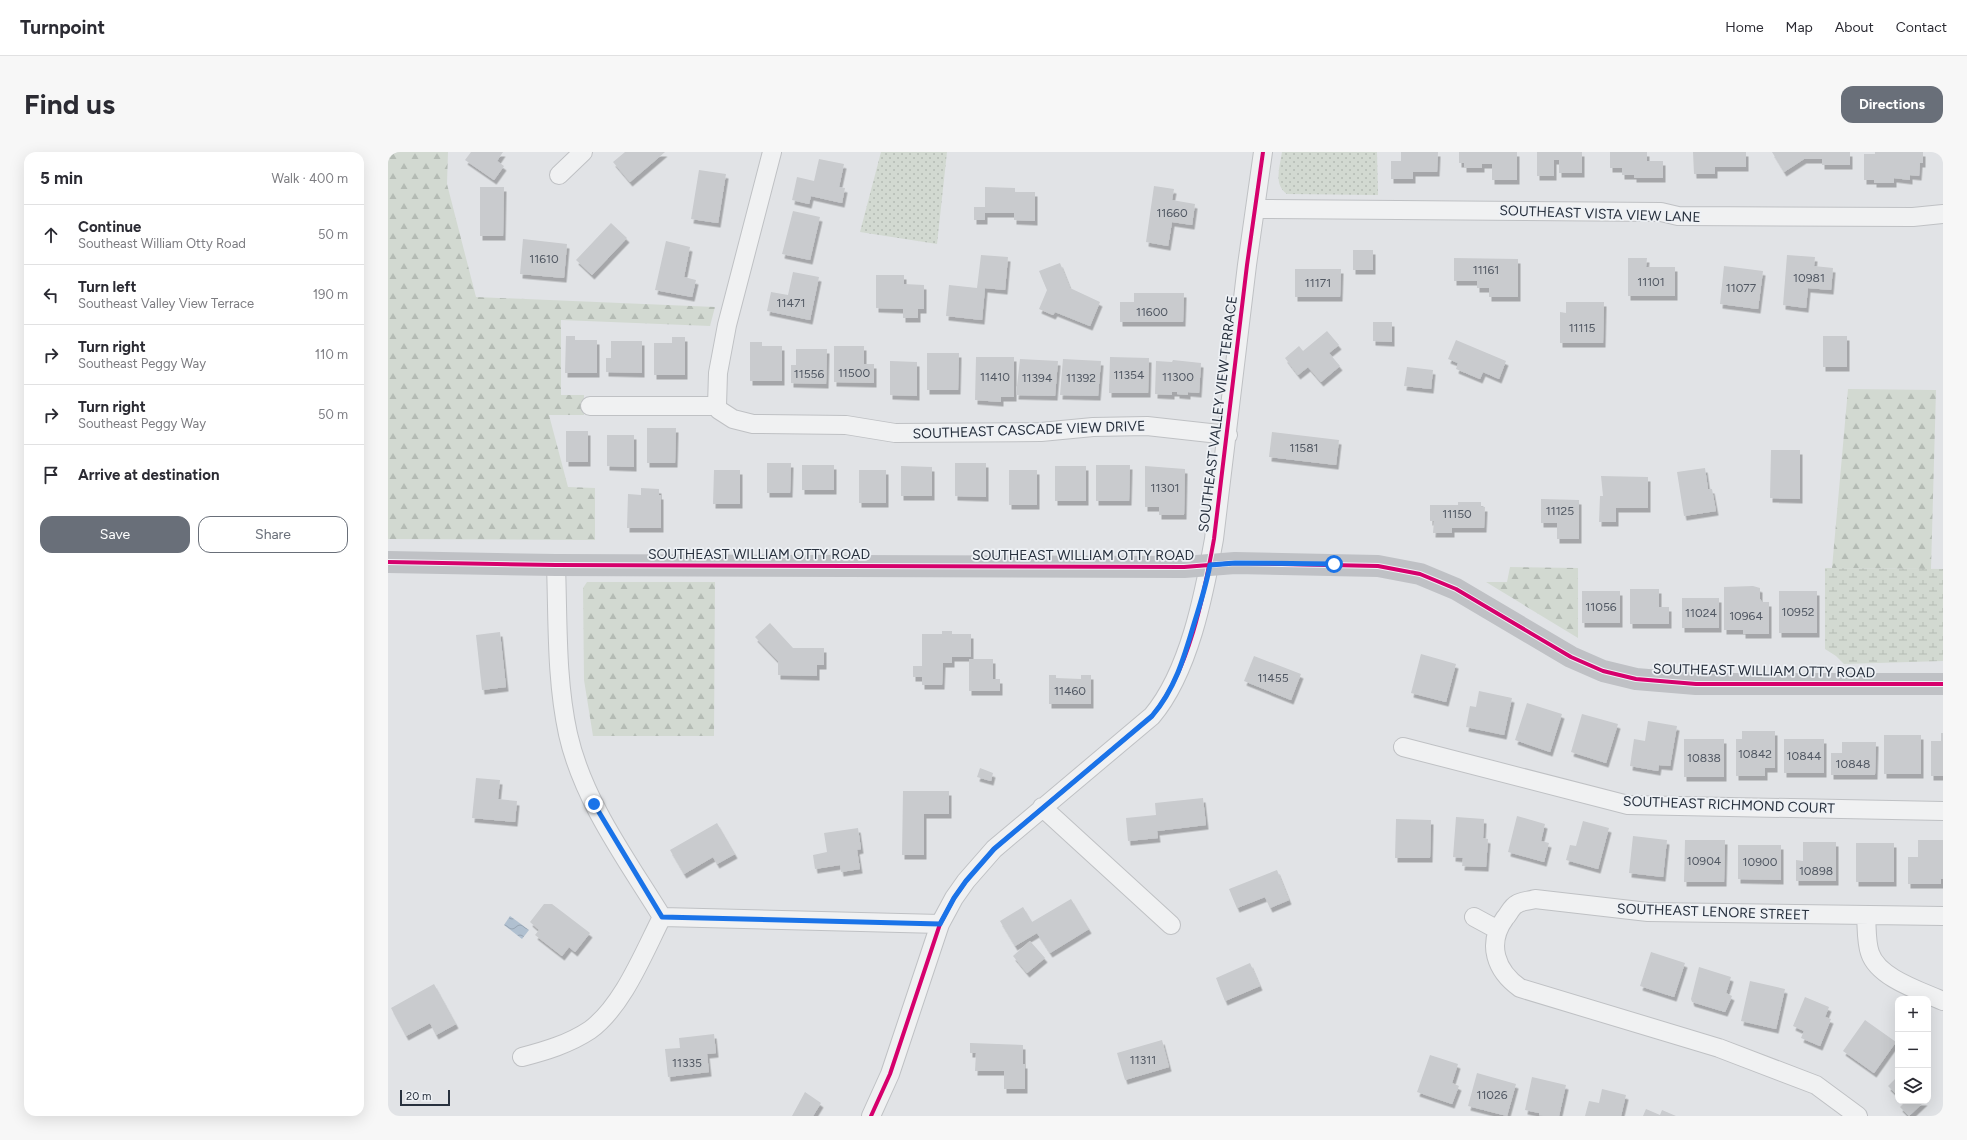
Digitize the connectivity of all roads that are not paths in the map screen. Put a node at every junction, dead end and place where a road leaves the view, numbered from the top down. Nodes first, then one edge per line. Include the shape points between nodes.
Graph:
1 (583, 152) edge
2 (772, 152) edge
3 (1263, 152) edge
4 (559, 175) dead end
5 (1256, 209) junction
6 (1943, 214) edge
7 (590, 406) dead end
8 (717, 406) junction
9 (1228, 435) junction
10 (388, 562) edge
11 (556, 565) junction
12 (1210, 565) junction
13 (1943, 684) edge
14 (1403, 747) dead end
15 (1042, 808) junction
16 (1943, 811) edge
17 (1866, 916) junction
18 (1943, 916) edge
19 (662, 917) junction
20 (1474, 917) dead end
21 (940, 924) junction
22 (1171, 925) dead end
23 (1498, 930) junction
24 (1943, 1001) edge
25 (522, 1057) dead end
26 (871, 1116) edge
27 (1858, 1116) edge

1 - 4 street
2 - 8 street via 727,325 718,374
3 - 5 street, SOUTHEAST VALLEY VIEW TERRACE
5 - 6 street, SOUTHEAST VISTA VIEW LANE via 1661,212 1678,216 1913,217
5 - 9 street, SOUTHEAST VALLEY VIEW TERRACE via 1247,265
7 - 8 street
8 - 9 street, SOUTHEAST CASCADE VIEW DRIVE via 733,419 753,424 846,426 895,433 1041,432 1092,427 1147,426
9 - 12 street, SOUTHEAST VALLEY VIEW TERRACE
10 - 11 street, SOUTHEAST WILLIAM OTTY ROAD
11 - 12 street, SOUTHEAST WILLIAM OTTY ROAD
11 - 19 street via 559,674 568,735 594,804
12 - 13 street, SOUTHEAST WILLIAM OTTY ROAD via 1350,564 1406,570 1456,589 1583,663 1636,679 1696,684
12 - 15 street, SOUTHEAST VALLEY VIEW TERRACE via 1182,665 1164,702 1152,716
14 - 16 street, SOUTHEAST RICHMOND COURT via 1628,805
15 - 21 street, SOUTHEAST VALLEY VIEW TERRACE via 979,864 954,898
15 - 22 street
17 - 18 street, SOUTHEAST LENORE STREET
17 - 23 street, SOUTHEAST LENORE STREET via 1648,912 1535,899 1517,904
17 - 24 street via 1870,953 1877,965 1890,977
19 - 21 street
19 - 25 street via 626,986 609,1010 590,1029 556,1048
20 - 23 street
21 - 26 street, SOUTHEAST VALLEY VIEW TERRACE via 890,1074
23 - 27 street, SOUTHEAST LENORE STREET via 1495,949 1498,965 1510,981 1520,988 1719,1048 1809,1082

